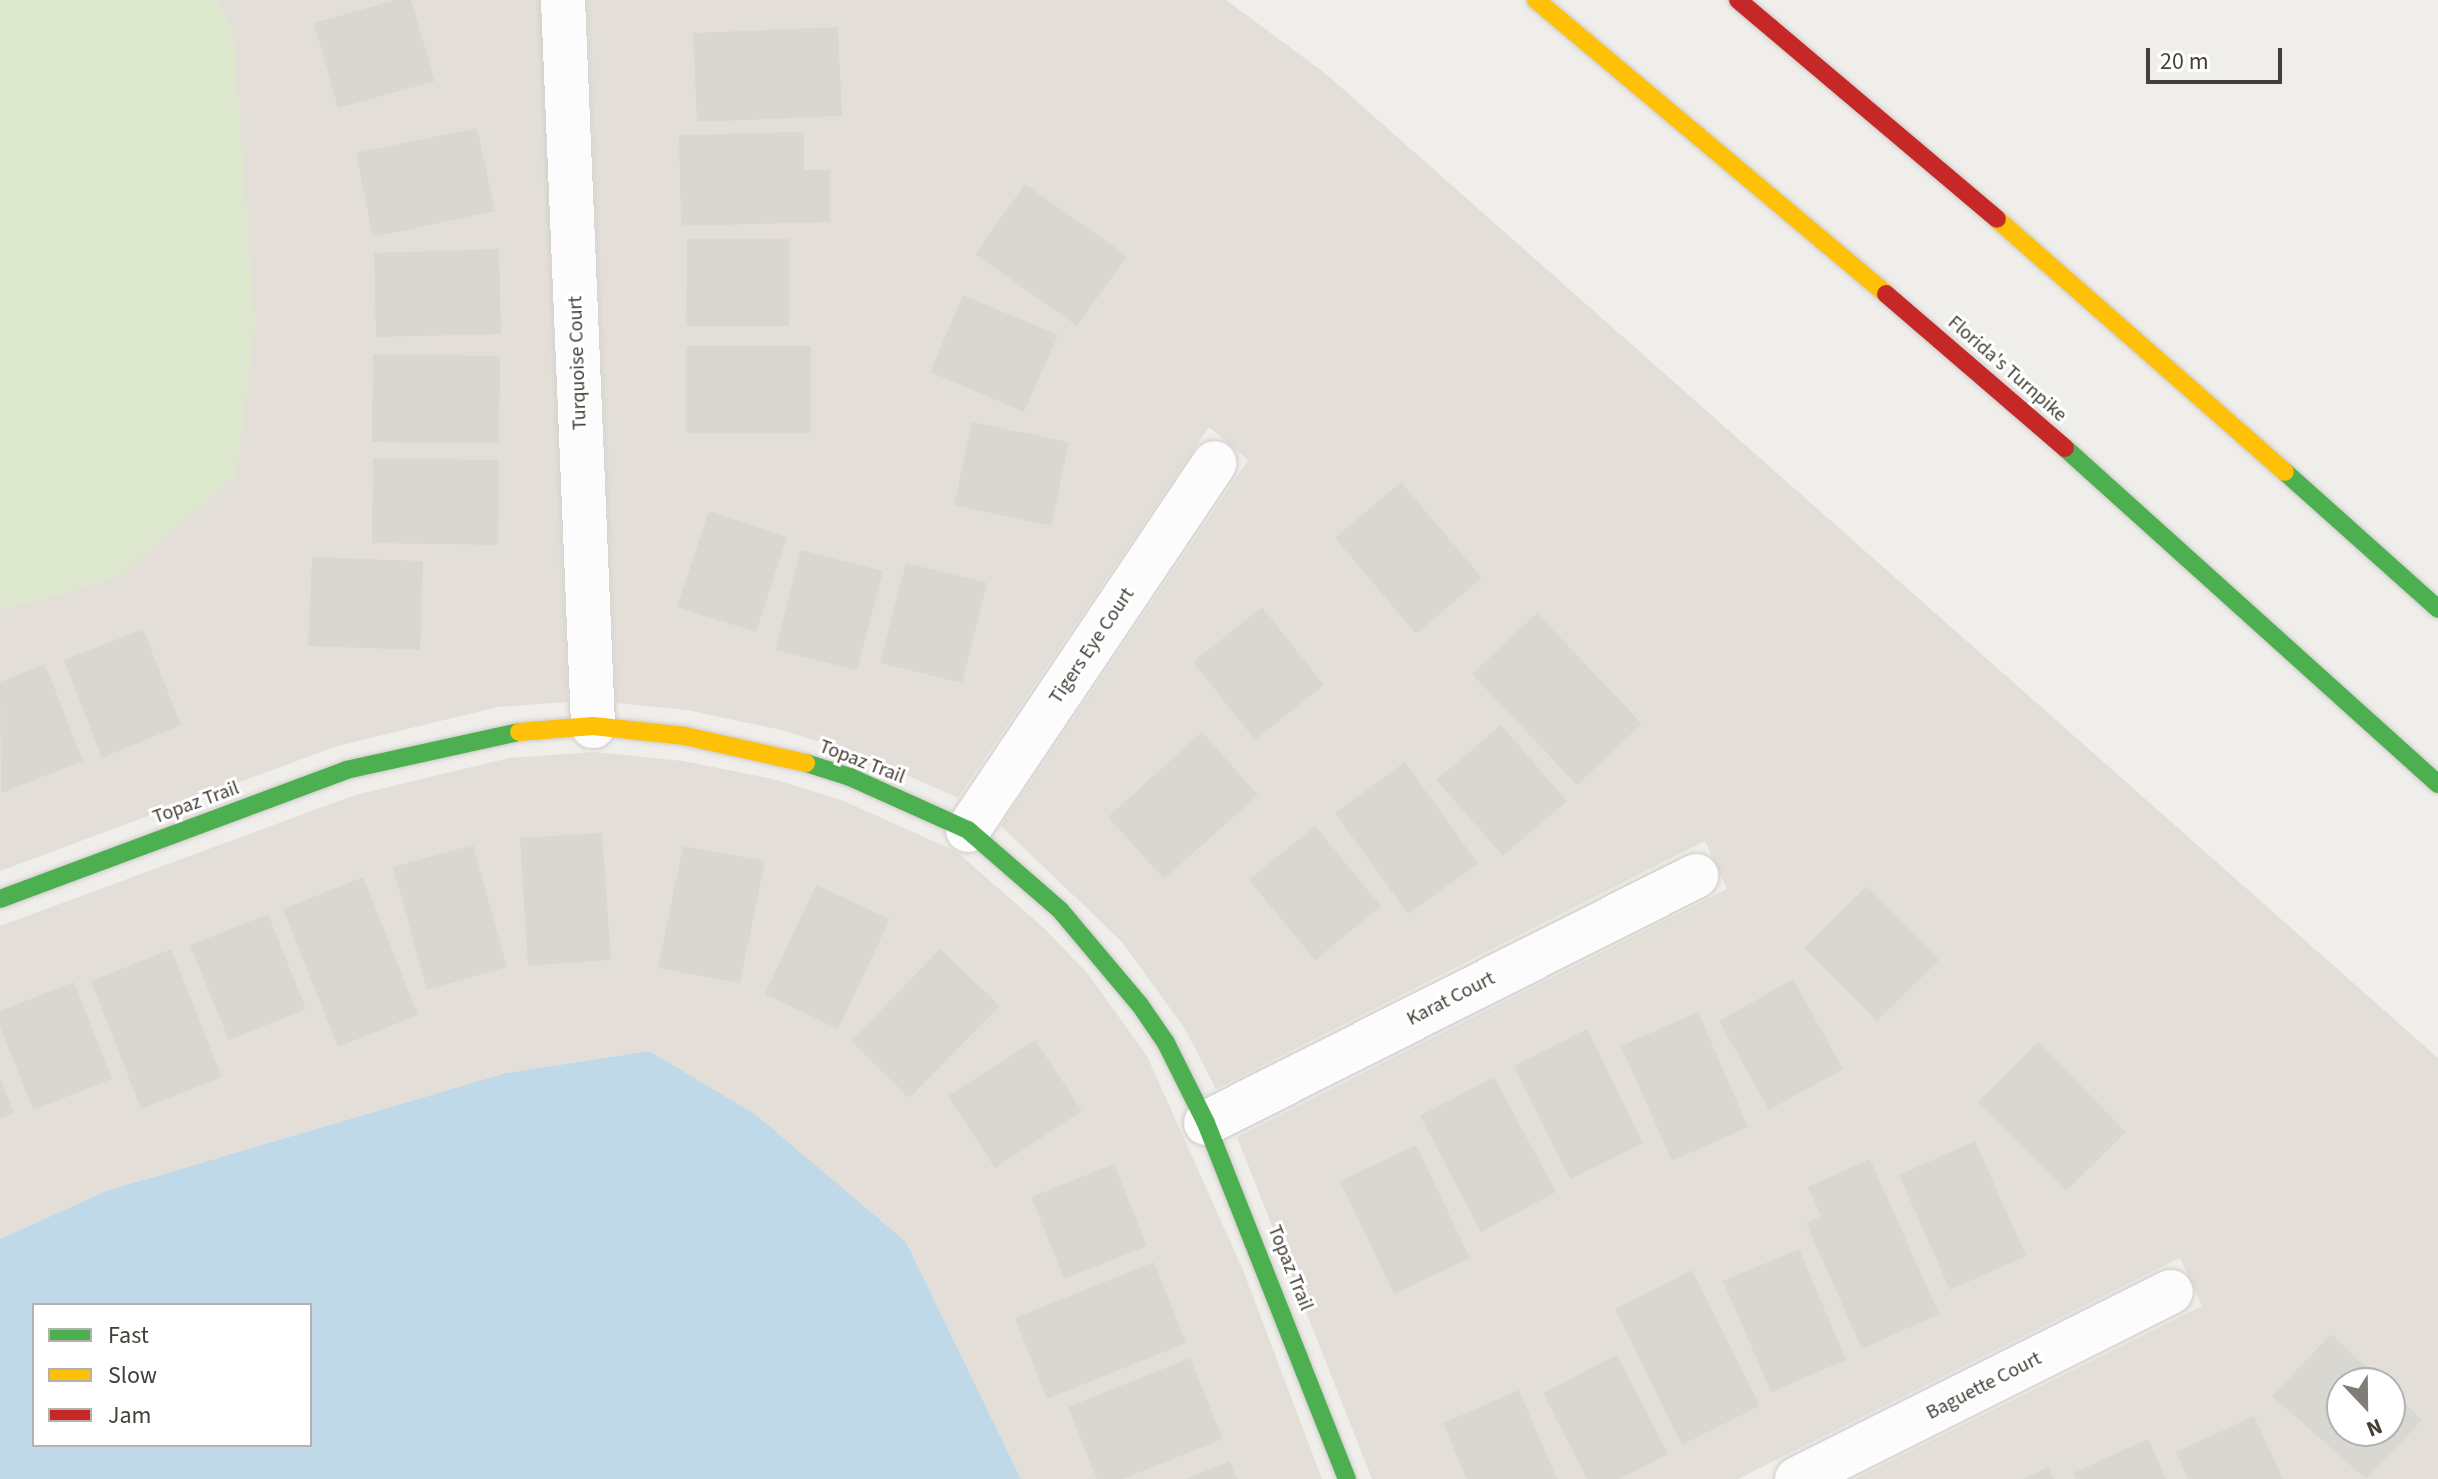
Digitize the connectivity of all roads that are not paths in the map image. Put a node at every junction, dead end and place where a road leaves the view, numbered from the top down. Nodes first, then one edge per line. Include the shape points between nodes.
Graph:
1 (563, 0) edge
2 (1536, 0) edge
3 (1738, 0) edge
4 (1215, 463) dead end
5 (2438, 609) edge
6 (593, 726) junction
7 (2438, 784) edge
8 (968, 830) junction
9 (1696, 876) dead end
10 (0, 899) edge
11 (1206, 1123) junction
12 (2171, 1292) dead end
13 (1347, 1479) edge
14 (1797, 1479) edge

1 - 6 street, Turquoise Court
2 - 7 main road, Florida's Turnpike via 2016,404
3 - 5 main road via 2101,307
4 - 8 street, Tigers Eye Court
6 - 8 main road, Topaz Trail via 685,736 776,754 850,777
6 - 10 main road, Topaz Trail via 504,733 346,770
8 - 11 main road, Topaz Trail via 1104,957 1166,1043
9 - 11 street, Karat Court
11 - 13 main road, Topaz Trail
12 - 14 street, Baguette Court

